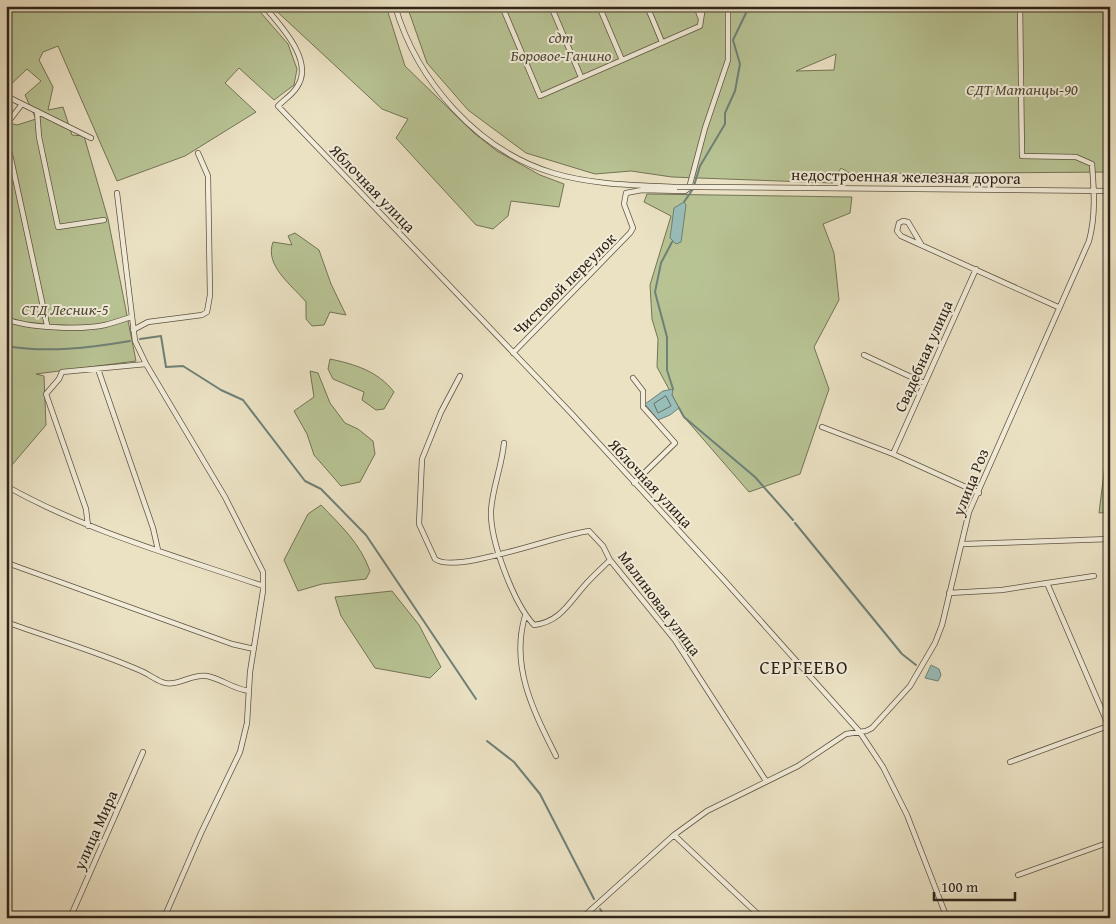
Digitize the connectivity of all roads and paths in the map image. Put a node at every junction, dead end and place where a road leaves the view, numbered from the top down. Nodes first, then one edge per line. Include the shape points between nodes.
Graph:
1 (264, 6) edge
2 (395, 6) edge
3 (502, 6) edge
4 (551, 6) edge
5 (599, 6) edge
6 (647, 6) edge
7 (696, 6) edge
8 (703, 6) edge
9 (728, 6) edge
10 (1020, 6) edge
11 (702, 22) junction
12 (662, 42) junction
13 (622, 60) junction
14 (581, 77) junction
15 (6, 96) edge
16 (22, 104) junction
17 (37, 111) junction
18 (6, 126) edge
19 (6, 136) edge
20 (91, 138) dead end
21 (198, 153) dead end
22 (1094, 191) junction
23 (1110, 191) edge
24 (117, 193) dead end
25 (104, 220) dead end
26 (921, 244) junction
27 (976, 269) junction
28 (1058, 307) junction
29 (131, 317) junction
30 (6, 320) edge
31 (48, 326) junction
32 (133, 330) junction
33 (513, 353) junction
34 (864, 355) dead end
35 (146, 364) junction
36 (98, 369) junction
37 (460, 376) dead end
38 (633, 378) dead end
39 (924, 383) junction
40 (822, 427) dead end
41 (504, 443) dead end
42 (893, 454) junction
43 (634, 483) junction
44 (6, 486) edge
45 (979, 493) junction
46 (88, 526) junction
47 (1110, 539) edge
48 (963, 544) junction
49 (158, 550) junction
50 (498, 554) junction
51 (610, 560) junction
52 (10, 564) dead end
53 (1094, 576) dead end
54 (1047, 583) junction
55 (263, 586) junction
56 (950, 593) junction
57 (524, 616) junction
58 (6, 622) edge
59 (254, 649) junction
60 (249, 691) junction
61 (1109, 728) edge
62 (859, 731) junction
63 (143, 752) dead end
64 (556, 756) dead end
65 (1010, 762) dead end
66 (766, 781) junction
67 (674, 835) junction
68 (1110, 842) edge
69 (1018, 875) dead end
70 (166, 917) edge
71 (70, 918) edge
72 (582, 918) edge
73 (762, 918) edge
74 (947, 918) edge

1 - 33 street, Яблочная улица via 293,41 302,64 298,86 278,106
2 - 22 street, недостроенная железная дорога, bridge via 412,49 437,89 462,117 506,152 536,167 568,177 605,183 677,187
3 - 14 street via 540,96
4 - 14 street
5 - 13 street
6 - 12 street
7 - 11 street
8 - 11 street
9 - 33 street, Чистовой переулок via 728,60 689,188 685,191 626,193 624,204 634,228
10 - 22 street, улица Роз via 1022,156 1084,159 1092,164
11 - 12 street via 700,26
12 - 13 street
13 - 14 street
15 - 16 street
16 - 17 street
16 - 18 street
17 - 20 street
17 - 25 street via 39,137 58,227
19 - 31 street
21 - 32 street via 208,176 210,288 207,312 202,316 148,322
22 - 23 street, недостроенная железная дорога
22 - 28 street, улица Роз via 1089,241
24 - 29 street
26 - 26 street via 899,234 899,224 908,222
26 - 27 street
27 - 28 street
27 - 39 street, Свадебная улица
28 - 45 street, улица Роз
29 - 31 street via 104,325
29 - 32 street
30 - 31 street
32 - 35 street
33 - 43 street, Яблочная улица
34 - 39 street
35 - 36 street
35 - 55 street via 258,558
36 - 46 street via 62,372 46,394 86,509
36 - 49 street
37 - 50 street via 422,459 419,524 439,562 451,563
38 - 43 street via 643,391 643,407 675,443
39 - 42 street, Свадебная улица
40 - 42 street
41 - 50 street via 491,510
42 - 45 street
43 - 62 street, Яблочная улица
44 - 46 street
45 - 48 street, улица Роз via 969,512
46 - 49 street
47 - 48 street
48 - 56 street, улица Роз
49 - 55 street
50 - 51 street, Малиновая улица via 589,531 603,546
50 - 57 street
51 - 57 street via 584,585 563,613 544,624 534,625
51 - 66 street, Малиновая улица via 675,640
52 - 59 street via 232,644
53 - 54 street
54 - 56 street
54 - 61 street
55 - 59 street
56 - 62 street, улица Роз via 935,643 910,686 872,728
57 - 64 street via 520,632 523,684
58 - 60 street via 139,670 164,683 206,676 236,690
59 - 60 street
60 - 70 street via 247,723 240,752
61 - 65 street
62 - 66 street, улица Роз via 846,734 798,766
62 - 74 street, Яблочная улица via 907,815
63 - 71 street, улица Мира
66 - 67 street, улица Роз via 707,811
67 - 72 street, улица Роз
67 - 73 street
68 - 69 street

